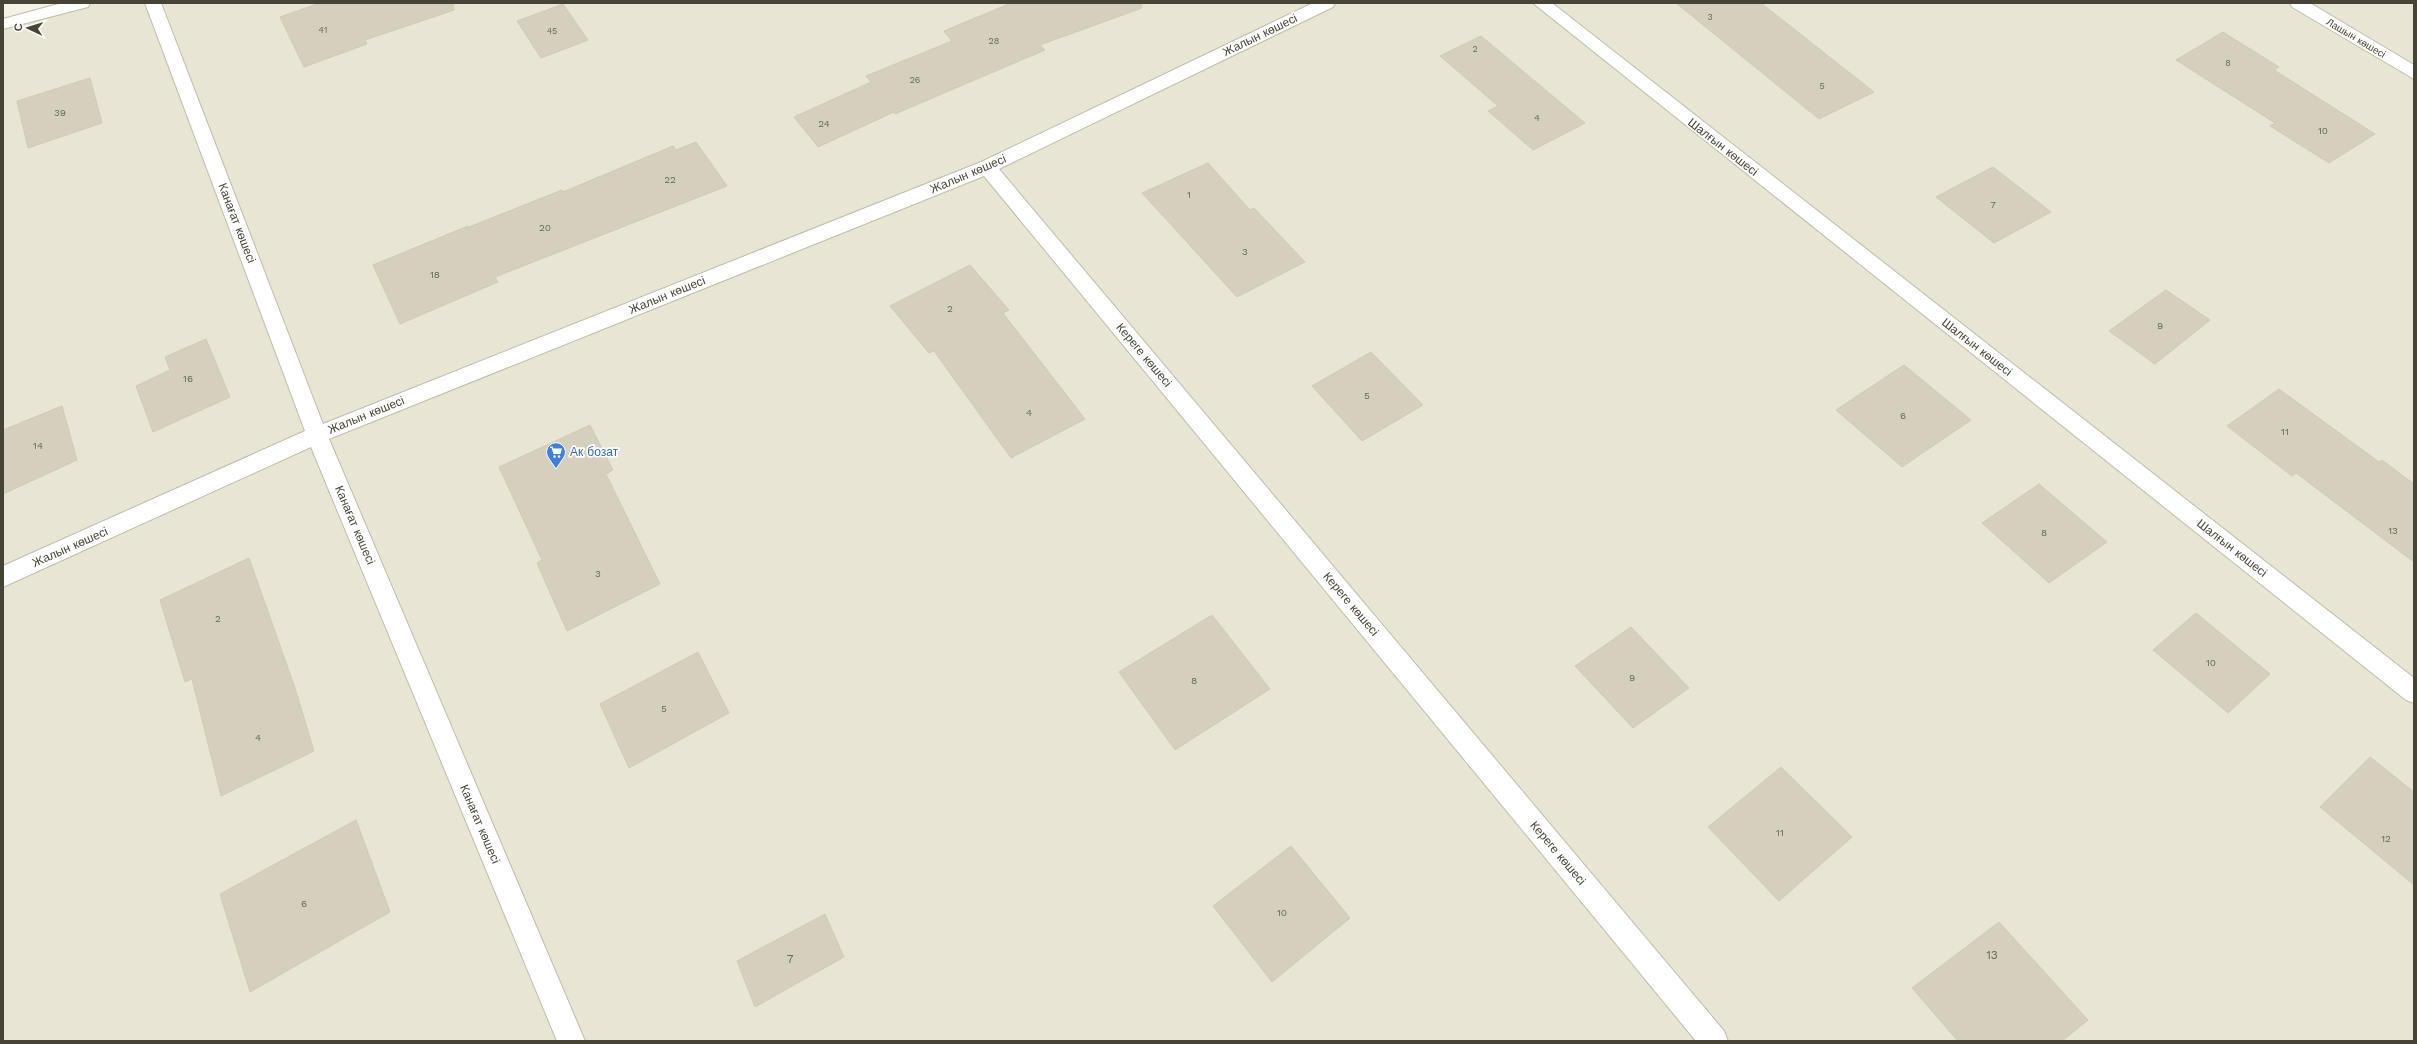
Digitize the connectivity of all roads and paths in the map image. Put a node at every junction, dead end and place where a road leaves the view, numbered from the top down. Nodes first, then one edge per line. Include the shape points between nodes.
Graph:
1 (82, 3) edge
2 (152, 3) edge
3 (1327, 3) edge
4 (1541, 3) edge
5 (2298, 3) edge
6 (3, 24) edge
7 (2414, 73) edge
8 (988, 167) junction
9 (317, 435) junction
10 (3, 577) edge
11 (2414, 692) edge
12 (571, 1041) edge
13 (1714, 1041) edge

1 - 6 street
2 - 9 street, Канағат көшесі
3 - 8 street, Жалын көшесі
4 - 11 street, Шалғын көшесі
5 - 7 street, Лашын көшесі
8 - 9 street, Жалын көшесі
8 - 13 street, Кереге көшесі
9 - 10 street, Жалын көшесі
9 - 12 street, Канағат көшесі

